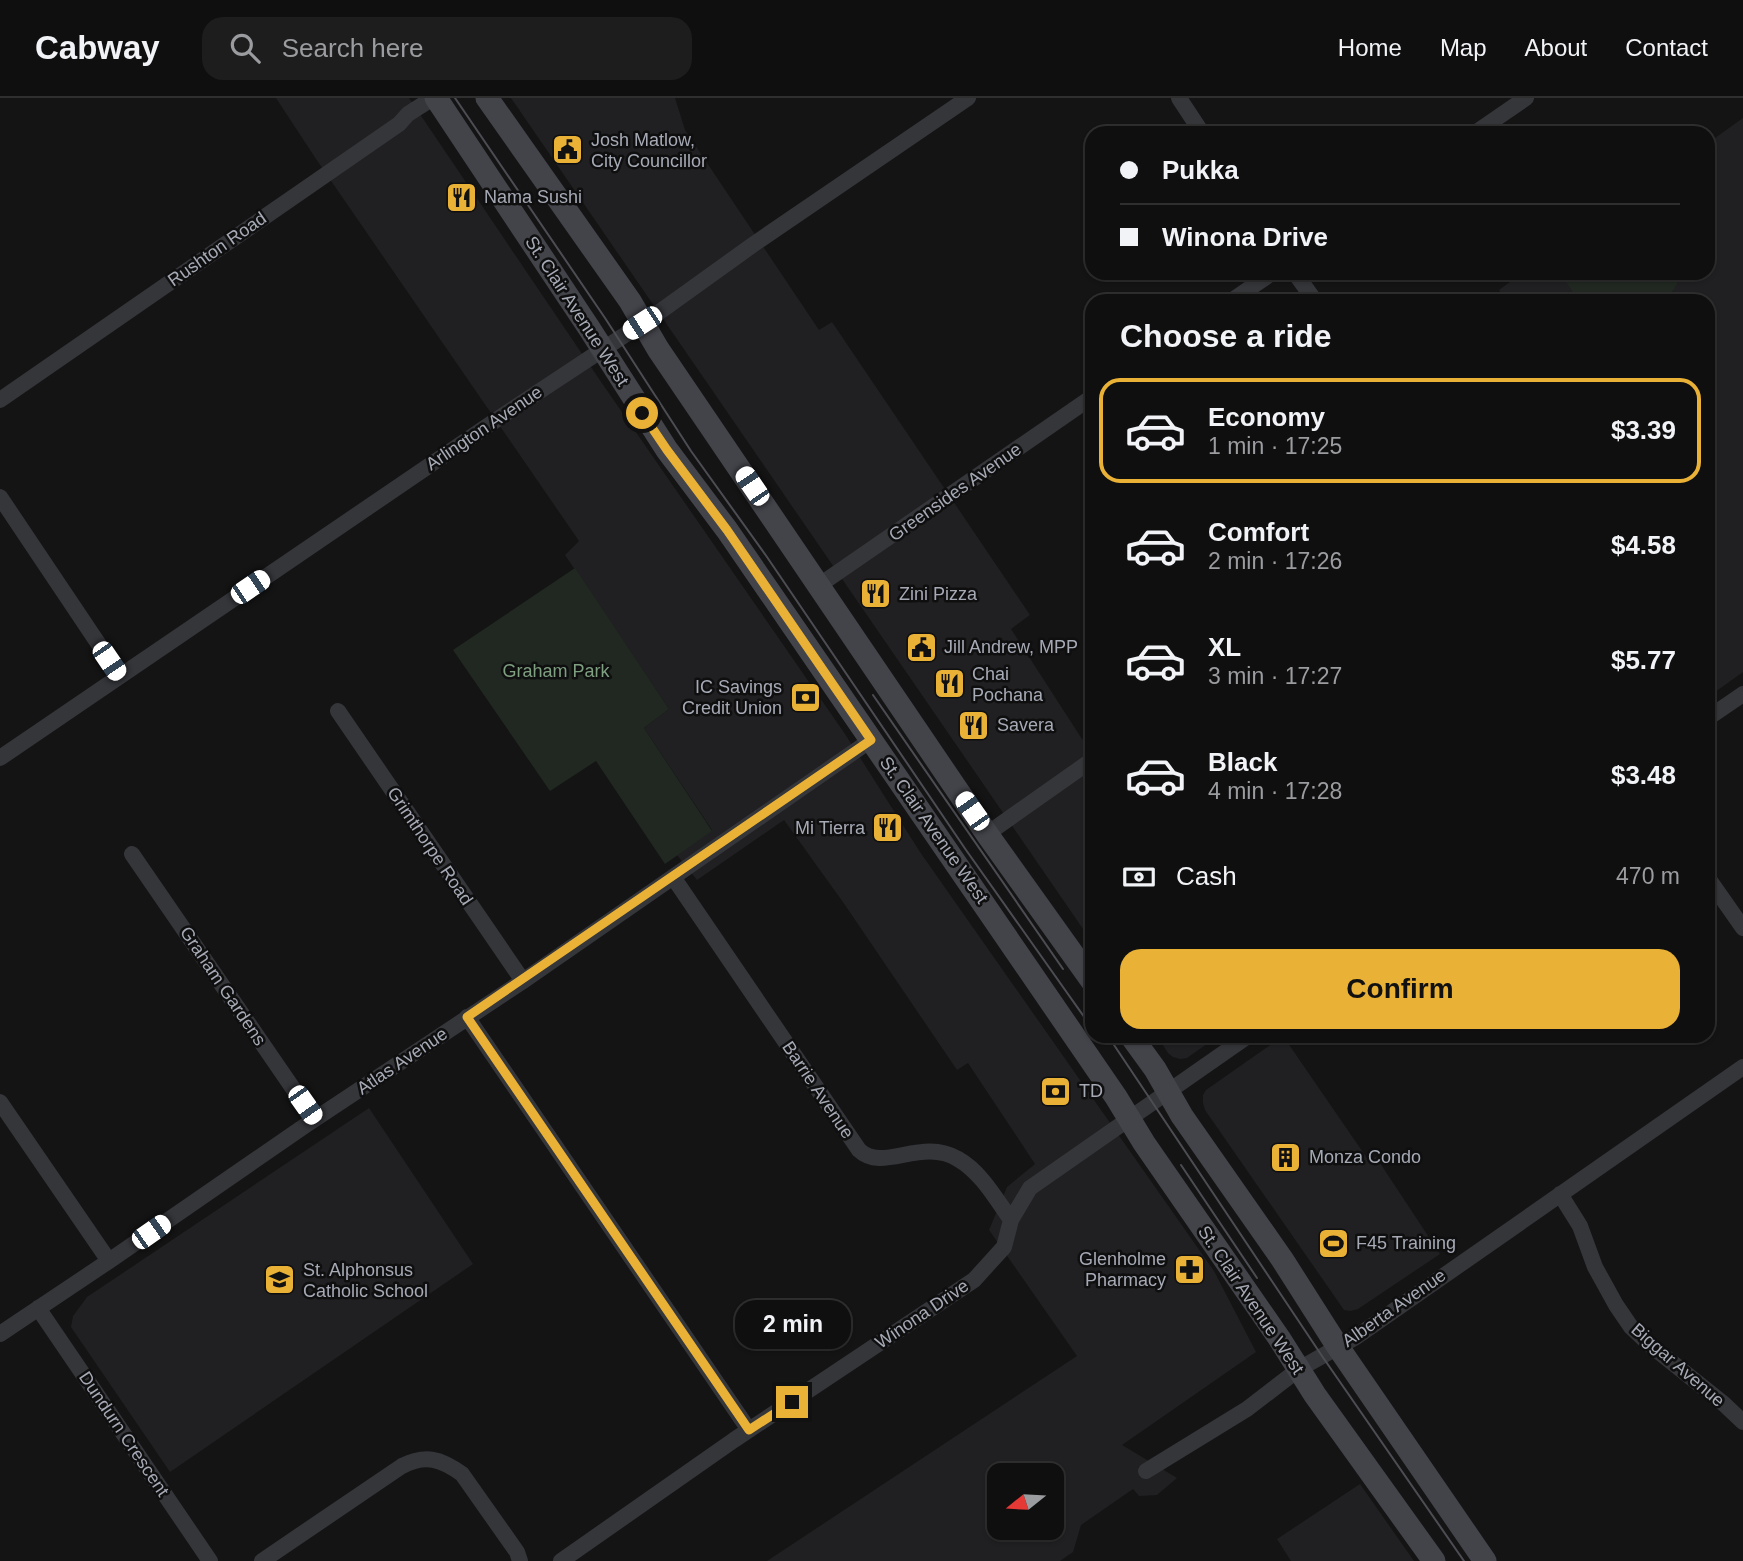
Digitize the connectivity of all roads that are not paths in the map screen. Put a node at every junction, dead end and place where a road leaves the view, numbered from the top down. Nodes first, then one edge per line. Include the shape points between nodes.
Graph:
1 (434, 98) edge
2 (487, 98) edge
3 (968, 98) edge
4 (1180, 98) edge
5 (1526, 98) edge
6 (1198, 126) edge
7 (1485, 126) edge
8 (1262, 280) edge
9 (1241, 294) edge
10 (642, 323) junction
11 (602, 349) junction
12 (0, 400) edge
13 (1085, 402) edge
14 (0, 497) edge
15 (818, 586) junction
16 (120, 676) junction
17 (1743, 694) edge
18 (338, 711) dead end
19 (1715, 713) edge
20 (871, 740) junction
21 (0, 758) edge
22 (1085, 765) edge
23 (988, 834) junction
24 (132, 854) dead end
25 (673, 877) junction
26 (1715, 888) edge
27 (1743, 928) edge
28 (1085, 971) edge
29 (523, 981) junction
30 (467, 1017) junction
31 (1136, 1043) edge
32 (1238, 1043) edge
33 (1743, 1067) edge
34 (1168, 1091) junction
35 (0, 1102) edge
36 (314, 1119) junction
37 (1129, 1119) junction
38 (1560, 1194) junction
39 (1011, 1220) junction
40 (109, 1261) junction
41 (38, 1307) junction
42 (0, 1334) edge
43 (1338, 1347) junction
44 (1298, 1369) junction
45 (1743, 1422) edge
46 (749, 1430) junction
47 (1146, 1471) dead end
48 (211, 1561) edge
49 (262, 1561) edge
50 (520, 1561) edge
51 (561, 1561) edge
52 (1434, 1561) edge
53 (1485, 1561) edge

1 - 11 main road, St. Clair Avenue West
1 - 12 street, Rushton Road
2 - 10 main road
3 - 10 street, Arlington Avenue
4 - 6 street
5 - 7 street
8 - 9 street
10 - 11 street, Arlington Avenue
10 - 15 main road
11 - 16 street, Arlington Avenue
11 - 20 main road, St. Clair Avenue West via 667,450
13 - 15 street, Greensides Avenue
14 - 16 street
15 - 23 main road
16 - 21 street, Arlington Avenue
17 - 19 street
18 - 29 street, Grimthorpe Road
20 - 25 street, Atlas Avenue
20 - 37 main road, St. Clair Avenue West
22 - 23 street
23 - 28 main road
24 - 36 street, Graham Gardens
25 - 29 street, Atlas Avenue
25 - 39 street, Barrie Avenue via 859,1150 874,1159 933,1151 956,1158 972,1170
26 - 27 street
29 - 30 street, Atlas Avenue
30 - 36 street, Atlas Avenue
30 - 46 street
31 - 34 main road
32 - 34 street, Winona Drive
33 - 38 street, Alberta Avenue
34 - 37 street, Winona Drive
34 - 43 main road
35 - 40 street
36 - 40 street, Atlas Avenue
37 - 39 street, Winona Drive via 1030,1188
37 - 44 main road, St. Clair Avenue West
38 - 43 street, Alberta Avenue
38 - 45 street, Biggar Avenue via 1580,1226 1595,1267 1631,1327
39 - 46 street, Winona Drive via 1004,1247 974,1280
40 - 41 street, Atlas Avenue
41 - 42 street, Atlas Avenue
41 - 48 street, Dundurn Crescent
43 - 44 street, Alberta Avenue
43 - 53 main road
44 - 47 street, Alberta Avenue via 1247,1409
44 - 52 main road, St. Clair Avenue West
46 - 51 street, Winona Drive
49 - 50 street via 402,1466 429,1459 462,1474

